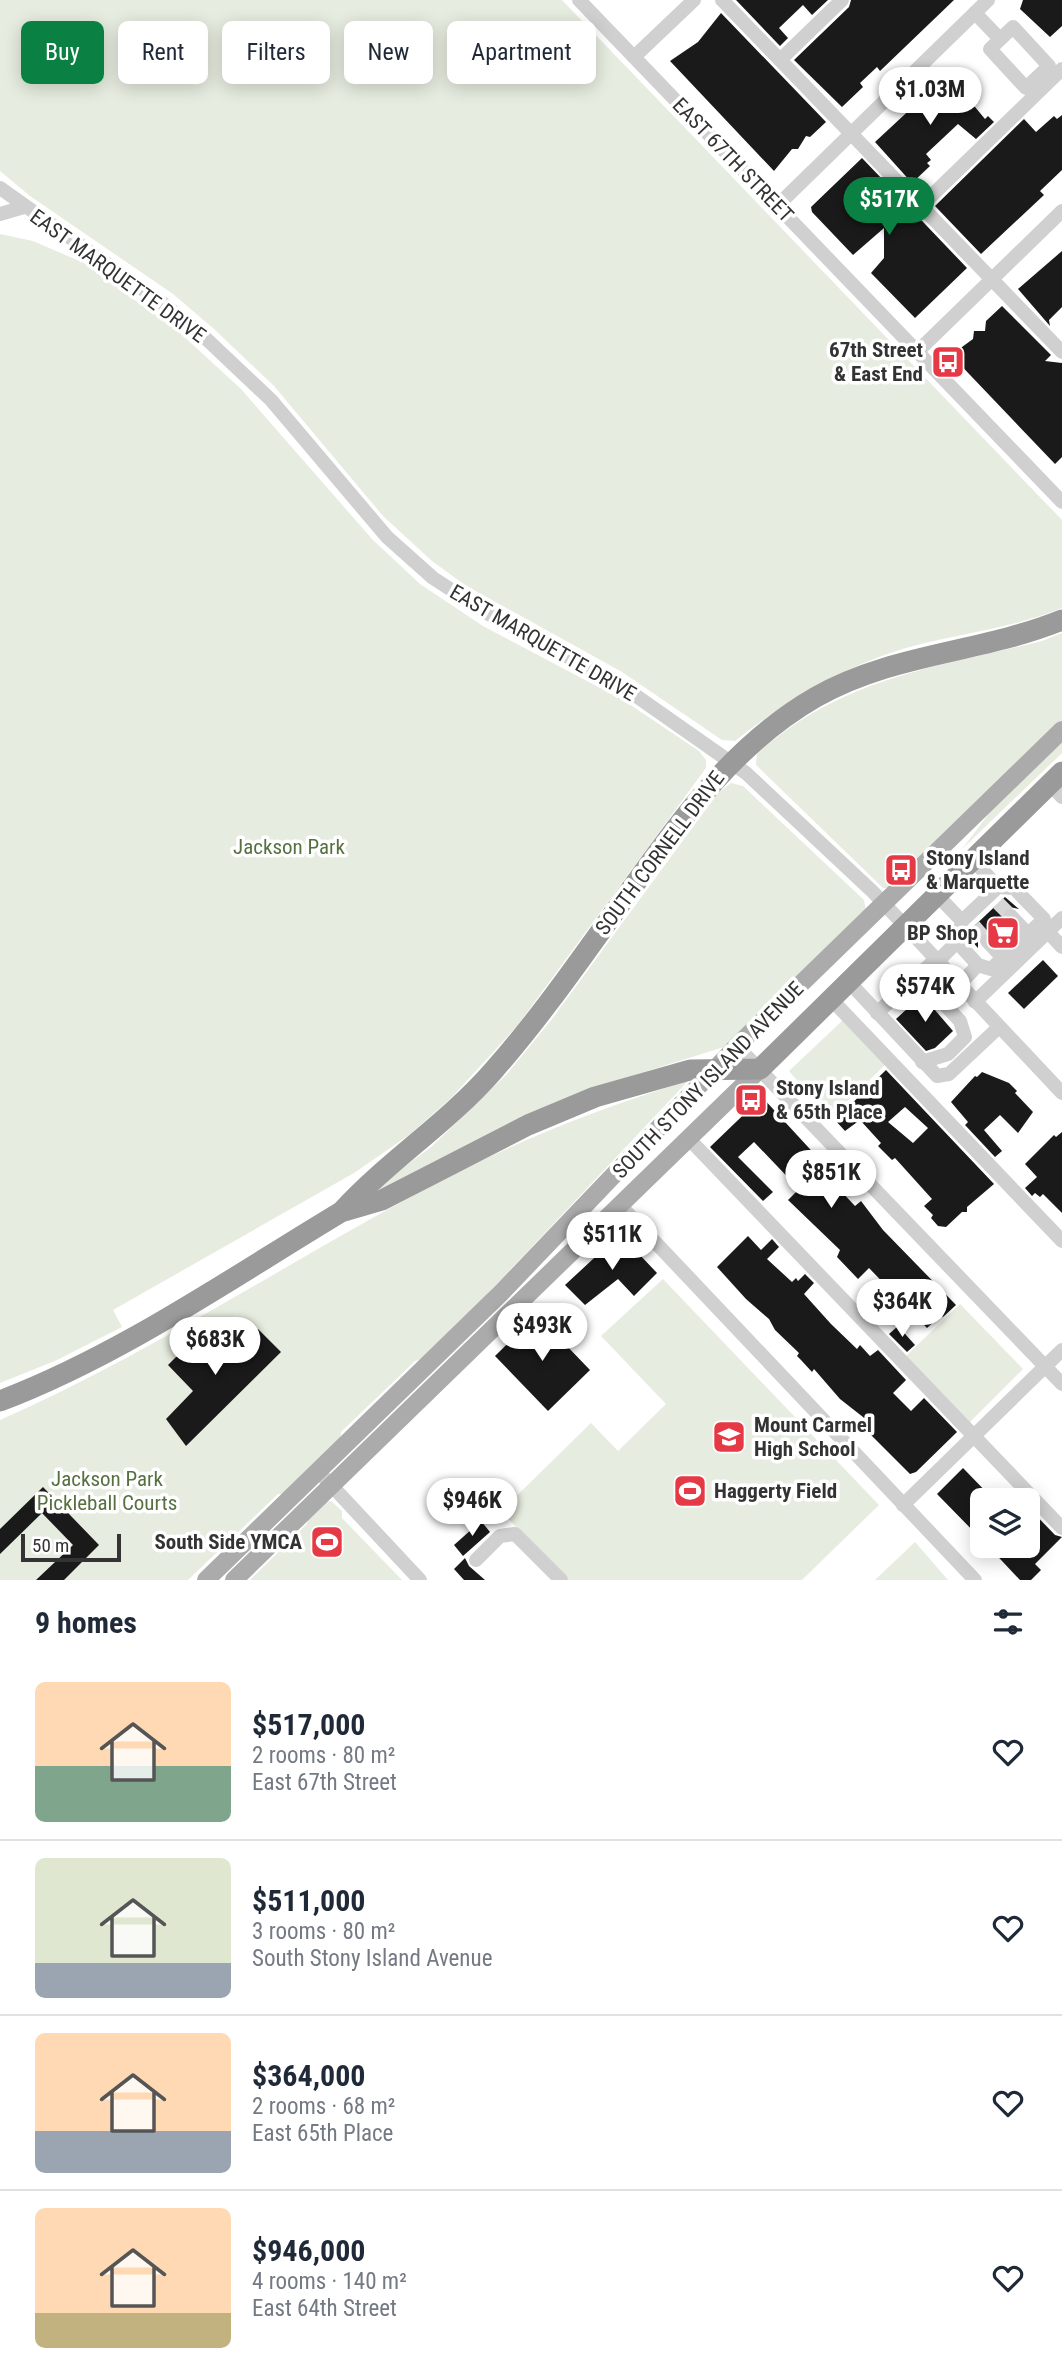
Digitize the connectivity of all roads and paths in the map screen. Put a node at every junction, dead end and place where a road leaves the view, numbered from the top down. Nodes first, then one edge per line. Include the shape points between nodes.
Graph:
1 (579, 0) edge
2 (694, 0) edge
3 (722, 0) edge
4 (842, 0) edge
5 (988, 0) edge
6 (975, 13) junction
7 (1000, 40) dead end
8 (634, 57) junction
9 (780, 60) junction
10 (1062, 69) edge
11 (851, 134) junction
12 (0, 188) edge
13 (777, 206) junction
14 (922, 206) junction
15 (24, 207) junction
16 (1062, 211) edge
17 (0, 214) edge
18 (992, 279) junction
19 (1062, 351) edge
20 (917, 352) junction
21 (1060, 496) edge
22 (1062, 620) edge
23 (1062, 730) edge
24 (731, 761) junction
25 (1058, 784) edge
26 (972, 860) junction
27 (937, 895) junction
28 (996, 895) junction
29 (884, 905) junction
30 (1011, 916) tunnel mouth
31 (1062, 918) edge
32 (967, 922) junction
33 (904, 927) junction
34 (1048, 932) junction
35 (1028, 934) junction
36 (986, 941) tunnel mouth
37 (957, 942) junction
38 (1062, 947) edge
39 (1003, 958) junction
40 (936, 961) junction
41 (978, 965) junction
42 (917, 975) junction
43 (849, 982) junction
44 (959, 985) junction
45 (831, 999) junction
46 (975, 1002) junction
47 (877, 1013) junction
48 (999, 1027) junction
49 (737, 1046) junction
50 (926, 1061) junction
51 (760, 1069) junction
52 (715, 1070) junction
53 (1062, 1093) edge
54 (689, 1139) junction
55 (620, 1205) junction
56 (341, 1212) junction
57 (1062, 1241) edge
58 (1062, 1350) edge
59 (1045, 1367) junction
60 (1062, 1384) edge
61 (0, 1401) edge
62 (974, 1436) junction
63 (318, 1471) junction
64 (332, 1485) junction
65 (903, 1505) junction
66 (1062, 1528) edge
67 (476, 1560) dead end
68 (206, 1580) edge
69 (234, 1580) edge
70 (421, 1580) edge
71 (561, 1580) edge
72 (975, 1580) edge

1 - 8 street, EAST 67TH STREET
2 - 8 street
3 - 9 street
4 - 9 street
5 - 6 street
6 - 7 street
6 - 11 street
8 - 13 street, EAST 67TH STREET
9 - 11 street
10 - 14 street
11 - 13 street
11 - 14 street
12 - 15 street, EAST MARQUETTE DRIVE
13 - 20 street, EAST 67TH STREET
14 - 18 street
15 - 17 street
15 - 24 street, EAST MARQUETTE DRIVE via 165,305 208,341 271,400 387,537 433,578 622,686
16 - 18 street
18 - 19 street
18 - 20 street
20 - 21 street, EAST 67TH STREET
22 - 24 highway, SOUTH CORNELL DRIVE via 1022,635 901,661 863,674 794,711
23 - 29 main road, SOUTH STONY ISLAND AVENUE
24 - 29 street, EAST MARQUETTE DRIVE via 822,841
24 - 56 highway, SOUTH CORNELL DRIVE via 702,792 538,1018 492,1073 370,1180
25 - 26 highway, SOUTH STONY ISLAND AVENUE
26 - 27 highway, SOUTH STONY ISLAND AVENUE
26 - 28 street
27 - 32 street
27 - 33 highway, SOUTH STONY ISLAND AVENUE
28 - 32 street
28 - 35 street via 1014,888 1044,919
29 - 33 street, EAST MARQUETTE DRIVE
29 - 49 main road, SOUTH STONY ISLAND AVENUE
30 - 35 street
31 - 34 street
32 - 37 street
33 - 40 street, EAST MARQUETTE DRIVE
33 - 43 highway, SOUTH STONY ISLAND AVENUE
34 - 38 street
34 - 46 street
35 - 39 street
36 - 39 street
37 - 40 street
37 - 41 street
39 - 41 street via 991,969
40 - 42 street
40 - 44 street, EAST MARQUETTE DRIVE
41 - 44 street
42 - 47 street
42 - 50 street via 964,1029 962,1042 948,1054
43 - 45 highway, SOUTH STONY ISLAND AVENUE
43 - 47 street
44 - 46 street, EAST MARQUETTE DRIVE
45 - 51 highway, SOUTH STONY ISLAND AVENUE
45 - 57 street
46 - 48 street, EAST MARQUETTE DRIVE
47 - 50 street
48 - 50 street via 943,1077 932,1073
48 - 53 street, EAST MARQUETTE DRIVE
49 - 51 street
49 - 52 main road, SOUTH STONY ISLAND AVENUE
51 - 52 highway, SOUTH CORNELL DRIVE
51 - 54 main road, SOUTH STONY ISLAND AVENUE
51 - 59 street
52 - 56 highway, SOUTH CORNELL DRIVE via 690,1070 595,1097 528,1125 382,1200
52 - 63 main road, SOUTH STONY ISLAND AVENUE via 501,1293
54 - 55 main road, SOUTH STONY ISLAND AVENUE
54 - 62 street
55 - 64 main road, SOUTH STONY ISLAND AVENUE
55 - 65 street
56 - 61 highway, SOUTH CORNELL DRIVE via 118,1345
58 - 59 street
59 - 60 street
59 - 62 street
62 - 65 street
62 - 66 street
63 - 64 street
63 - 68 main road, SOUTH STONY ISLAND AVENUE
64 - 69 main road, SOUTH STONY ISLAND AVENUE
64 - 70 street
65 - 72 street
67 - 71 street via 500,1536 515,1534

